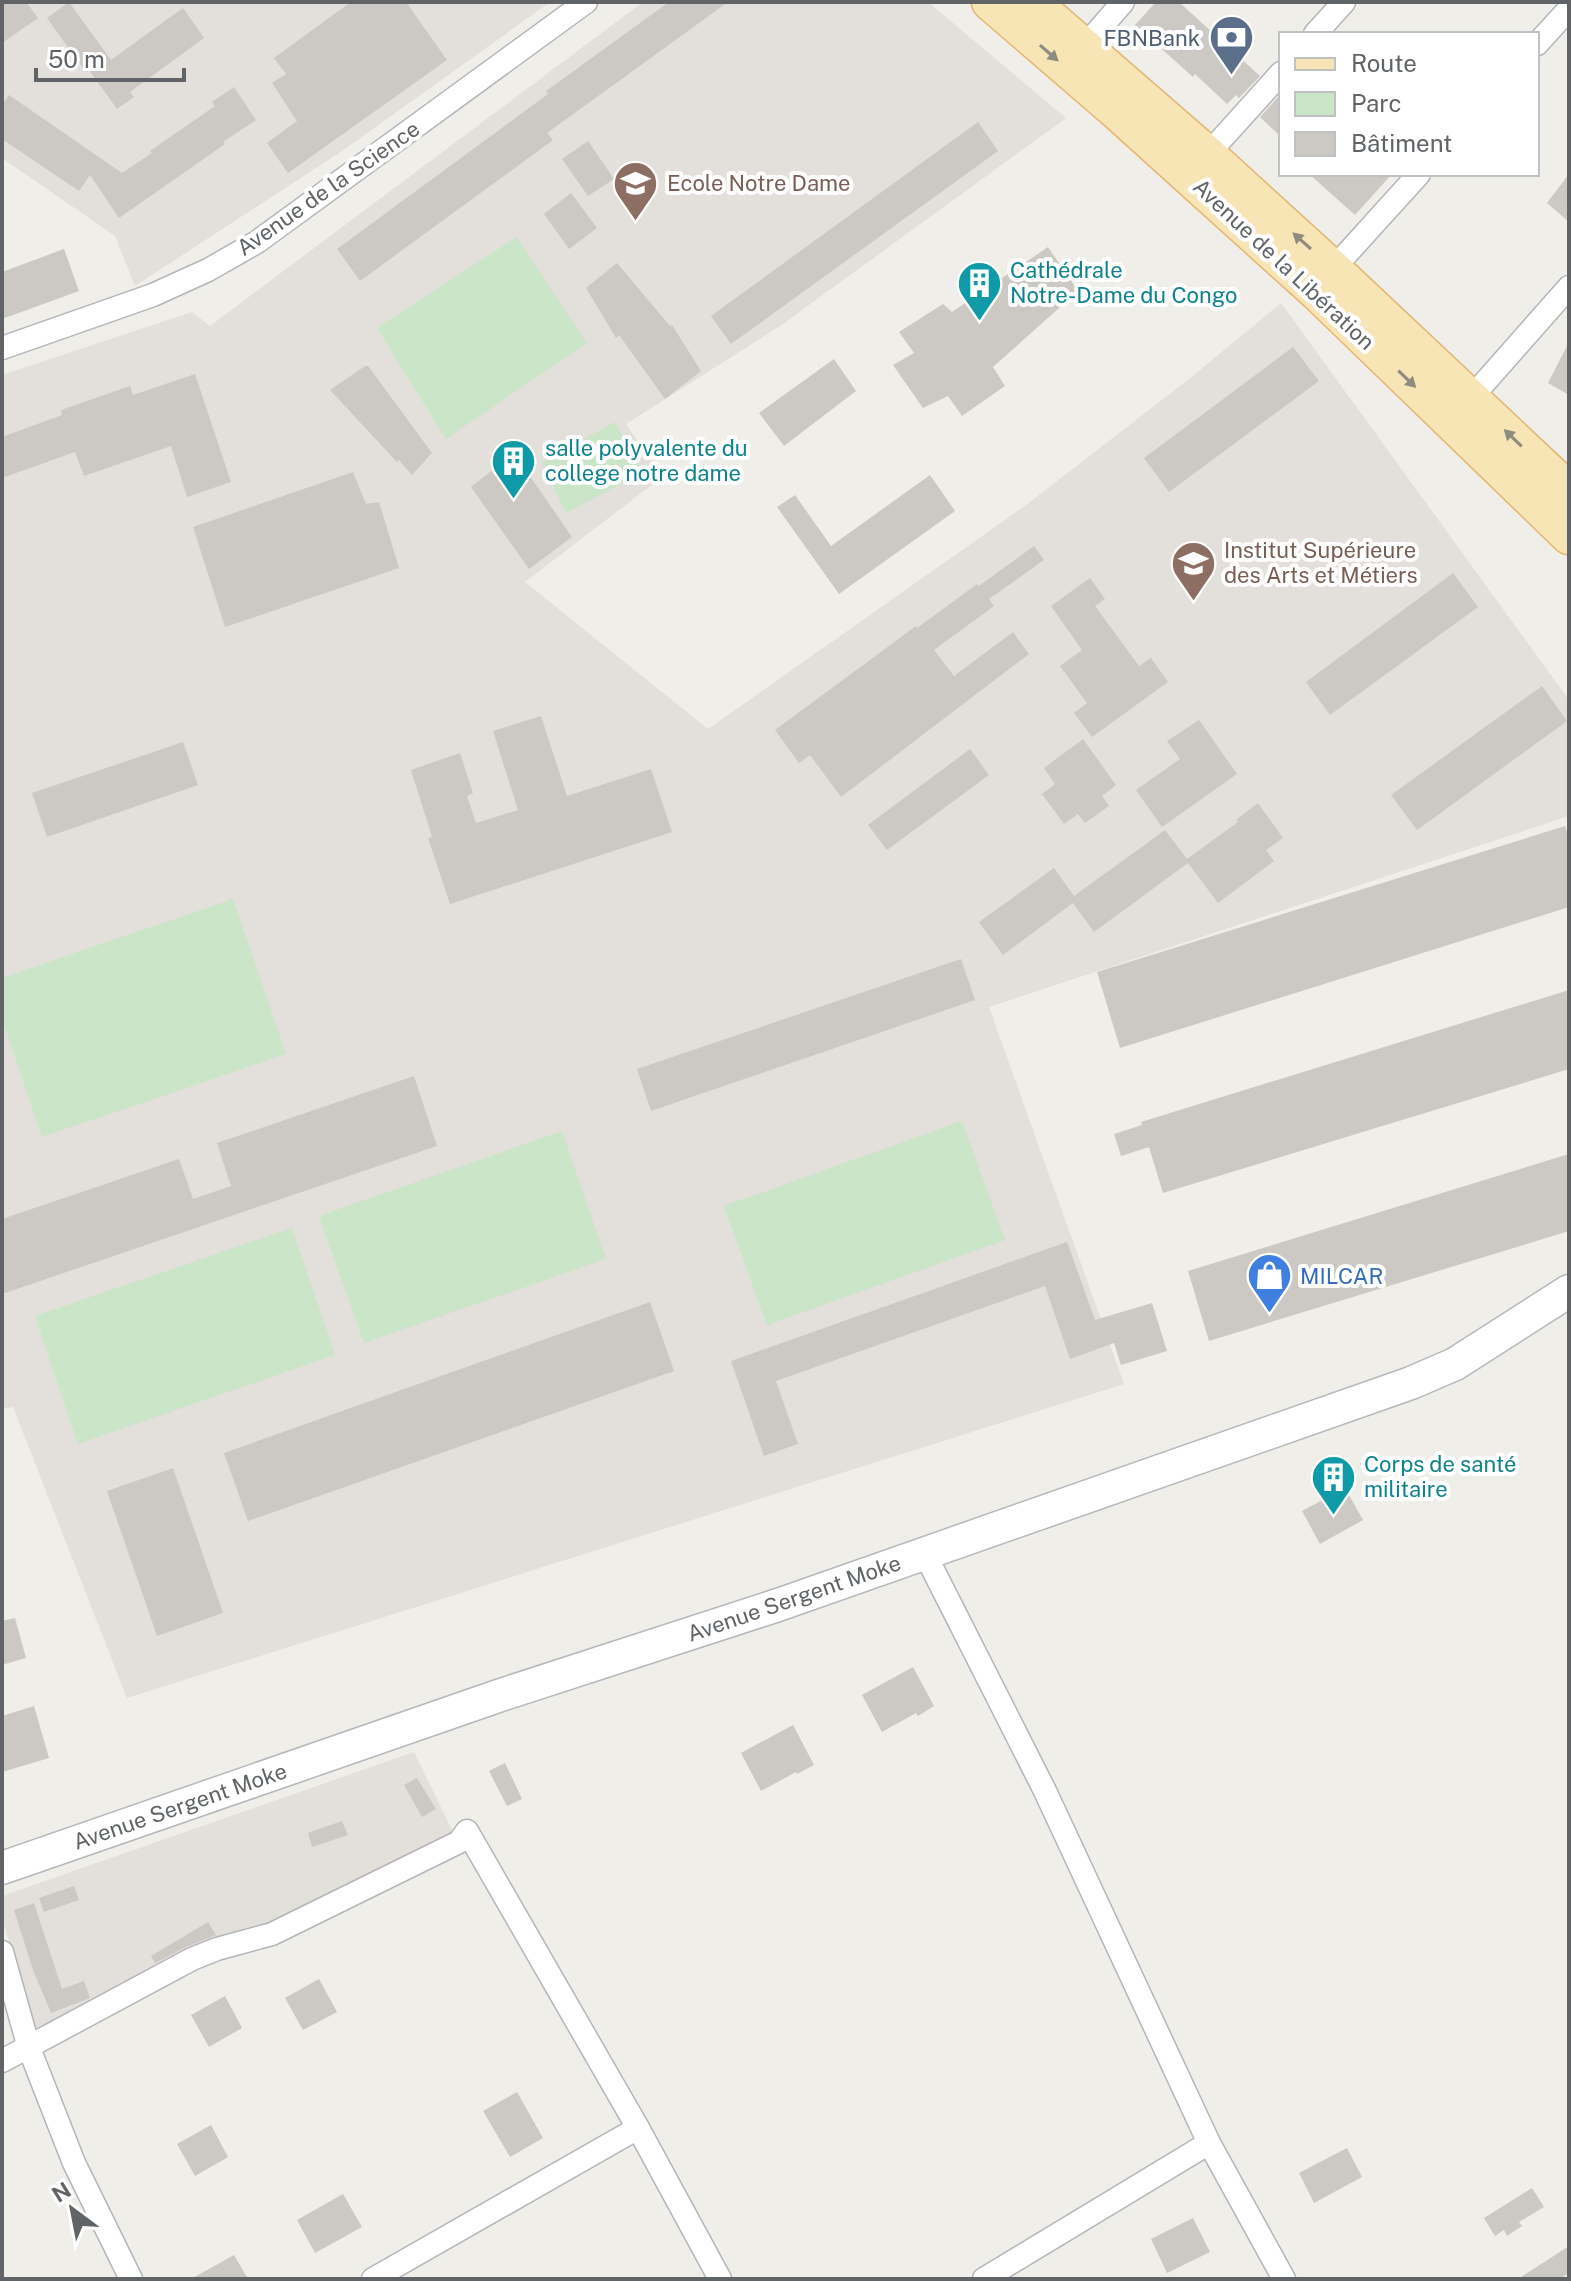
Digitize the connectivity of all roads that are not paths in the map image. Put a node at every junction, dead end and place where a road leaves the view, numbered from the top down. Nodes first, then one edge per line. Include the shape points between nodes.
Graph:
1 (586, 2) edge
2 (990, 2) edge
3 (1032, 2) edge
4 (1123, 2) edge
5 (1344, 2) edge
6 (1569, 9) edge
7 (1317, 32) edge
8 (1539, 42) edge
9 (1084, 47) junction
10 (1279, 75) edge
11 (1198, 165) junction
12 (1417, 176) edge
13 (1333, 269) junction
14 (1569, 287) edge
15 (2, 348) edge
16 (1471, 398) junction
17 (1569, 491) edge
18 (1569, 536) edge
19 (1569, 1291) edge
20 (925, 1554) junction
21 (2, 1868) edge
22 (2, 1952) edge
23 (29, 2048) junction
24 (2, 2061) edge
25 (638, 2128) junction
26 (1209, 2143) junction
27 (131, 2279) edge
28 (373, 2279) edge
29 (720, 2279) edge
30 (984, 2279) edge
31 (1284, 2279) edge

1 - 15 street, Avenue de la Science via 257,242 153,295
2 -> 11 main road, Avenue de la Libération via 1113,108
3 - 9 main road, Avenue de la Libération
4 - 9 street
5 - 7 street
6 - 8 street
9 - 11 main road, Avenue de la Libération
10 - 11 street
13 -> 11 main road, Avenue de la Libération
11 -> 18 main road, Avenue de la Libération via 1320,295
12 - 13 street
13 - 16 main road, Avenue de la Libération
14 - 16 street
17 -> 16 main road, Avenue de la Libération
19 - 20 main road, Avenue Sergent Moke via 1432,1374
20 - 21 main road, Avenue Sergent Moke
20 - 26 street via 1045,1791
22 - 23 street
23 - 24 street
23 - 25 street via 192,1959 272,1934 459,1842 467,1831
23 - 27 street via 74,2163
25 - 28 street
25 - 29 street
26 - 30 street
26 - 31 street

